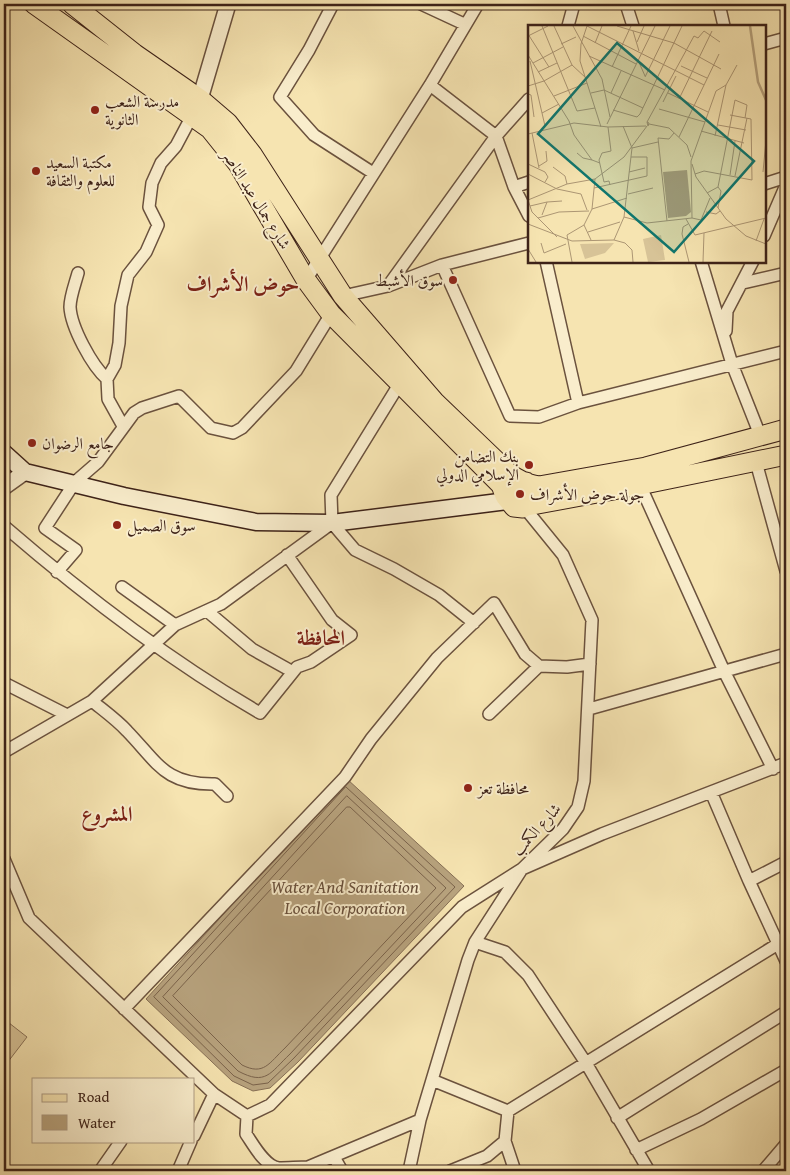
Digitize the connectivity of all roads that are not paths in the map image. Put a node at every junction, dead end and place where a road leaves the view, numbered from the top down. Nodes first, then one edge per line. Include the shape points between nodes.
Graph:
1 (34, 4) edge
2 (72, 4) edge
3 (228, 4) edge
4 (334, 4) edge
5 (421, 4) edge
6 (478, 4) edge
7 (574, 4) edge
8 (626, 4) edge
9 (719, 4) edge
10 (464, 24) junction
11 (568, 25) edge
12 (633, 25) edge
13 (724, 25) edge
14 (786, 38) edge
15 (765, 44) edge
16 (430, 85) junction
17 (200, 99) junction
18 (528, 100) edge
19 (192, 118) junction
20 (496, 136) junction
21 (373, 172) junction
22 (786, 177) edge
23 (528, 182) edge
24 (765, 184) edge
25 (786, 185) edge
26 (514, 187) junction
27 (528, 214) edge
28 (765, 234) edge
29 (528, 243) edge
30 (319, 260) junction
31 (546, 262) edge
32 (701, 262) edge
33 (753, 262) edge
34 (442, 266) junction
35 (78, 273) dead end
36 (786, 273) edge
37 (306, 280) junction
38 (743, 283) junction
39 (388, 286) junction
40 (343, 296) junction
41 (332, 314) junction
42 (725, 337) junction
43 (786, 351) edge
44 (732, 364) junction
45 (106, 379) junction
46 (400, 383) junction
47 (578, 404) junction
48 (123, 426) junction
49 (786, 429) edge
50 (760, 435) junction
51 (4, 453) edge
52 (786, 455) edge
53 (756, 462) junction
54 (25, 472) junction
55 (524, 481) junction
56 (75, 482) junction
57 (640, 486) junction
58 (4, 487) edge
59 (506, 498) junction
60 (526, 506) junction
61 (332, 523) junction
62 (4, 526) edge
63 (782, 542) edge
64 (287, 555) junction
65 (786, 571) edge
66 (57, 572) junction
67 (122, 587) dead end
68 (207, 610) junction
69 (474, 623) junction
70 (175, 625) junction
71 (153, 644) junction
72 (786, 654) edge
73 (590, 664) junction
74 (539, 666) junction
75 (724, 671) junction
76 (293, 672) junction
77 (4, 682) edge
78 (92, 701) junction
79 (589, 709) junction
80 (68, 714) junction
81 (488, 714) dead end
82 (4, 752) edge
83 (786, 763) edge
84 (773, 769) junction
85 (712, 792) junction
86 (227, 796) dead end
87 (4, 859) edge
88 (786, 862) edge
89 (522, 869) junction
90 (749, 881) junction
91 (475, 942) junction
92 (782, 942) edge
93 (786, 961) edge
94 (124, 1009) junction
95 (786, 1012) edge
96 (586, 1063) junction
97 (786, 1070) edge
98 (432, 1080) junction
99 (214, 1094) junction
100 (508, 1111) junction
101 (247, 1116) junction
102 (617, 1118) junction
103 (197, 1119) edge
104 (420, 1120) junction
105 (505, 1141) junction
106 (120, 1142) edge
107 (191, 1142) edge
108 (786, 1144) edge
109 (636, 1150) junction
110 (334, 1157) junction
111 (100, 1171) edge
112 (178, 1171) edge
113 (342, 1171) edge
114 (409, 1171) edge
115 (450, 1171) edge
116 (515, 1171) edge
117 (649, 1171) edge
118 (763, 1171) edge

1 - 19 main road, شارع جمال عبد الناصر
2 - 17 main road, شارع جمال عبد الناصر via 135,54
3 - 17 street
4 - 21 street via 280,97 314,135
5 - 10 street
6 - 10 street
7 - 11 street
8 - 12 street
9 - 13 street
10 - 16 street
14 - 15 street
16 - 20 street
16 - 21 street
17 - 19 street
17 - 30 main road, شارع جمال عبد الناصر via 228,123 252,154
18 - 20 street
19 - 37 main road, شارع جمال عبد الناصر via 210,129 238,164
19 - 45 street via 152,182 149,207 158,226 146,252 128,275 118,351 115,365
20 - 26 street
20 - 39 street
21 - 30 street
22 - 24 street
23 - 26 street
25 - 28 street
26 - 27 street
29 - 34 street
30 - 37 street
30 - 40 main road, شارع جمال عبد الناصر
31 - 47 street
32 - 42 street
33 - 38 street
34 - 39 street
34 - 47 street via 510,416 539,417
35 - 45 street via 70,307 74,323 97,370
36 - 38 street
37 - 41 main road, شارع جمال عبد الناصر
38 - 42 street via 728,311
39 - 40 street
40 - 55 main road, شارع جمال عبد الناصر via 434,401 510,475
41 - 46 main road, شارع جمال عبد الناصر
41 - 48 street via 296,371 242,428 233,433 211,428 179,396 142,408
42 - 44 street
43 - 44 street
44 - 47 street
44 - 50 street
45 - 48 street via 108,399
46 - 59 main road, شارع جمال عبد الناصر via 501,485
46 - 61 street via 331,495
48 - 56 street via 98,462
49 - 50 main road
50 - 55 main road via 646,467 539,486
51 - 54 main road
52 - 53 main road
53 - 57 main road
53 - 63 street
54 - 56 main road
54 - 58 street
55 - 59 main road via 509,484
55 - 60 main road via 533,494
56 - 61 main road via 124,496 256,522
56 - 66 street via 42,532 76,550
57 - 60 main road
57 - 75 street
59 - 60 main road via 514,507
59 - 61 main road
60 - 73 street, شارع الكمب via 563,556 592,620
61 - 64 street
61 - 69 street via 355,550 439,595
62 - 66 street
63 - 65 street
64 - 68 street via 221,604
64 - 76 street via 332,620 351,635
66 - 71 street
67 - 70 street
68 - 70 street
68 - 76 street via 252,650
69 - 74 street via 494,603 525,654
69 - 94 street via 437,658 371,739 345,777
70 - 71 street
71 - 76 street via 260,713
71 - 78 street
72 - 75 street
73 - 74 street
73 - 79 street, شارع الكمب
74 - 81 street
75 - 79 street
75 - 84 street
77 - 80 street
78 - 80 street
78 - 86 street via 126,730 160,768 194,785 215,784
79 - 89 street, شارع الكمب via 584,781 578,806 563,829
80 - 82 street
83 - 84 street
84 - 85 street
85 - 89 street
85 - 90 street
87 - 94 street via 29,918
88 - 90 street
89 - 91 street, شارع الكمب
89 - 101 street via 462,907 270,1105
90 - 92 street
91 - 96 street via 505,952 528,975
91 - 98 street, شارع الكمب
92 - 93 street
92 - 96 street
94 - 99 street
95 - 102 street
96 - 100 street
96 - 102 street
97 - 109 street via 701,1119
98 - 100 street
98 - 104 street, شارع الكمب
99 - 101 street
99 - 103 street
100 - 105 street
101 - 110 street via 246,1134 267,1162 278,1168 308,1167
102 - 109 street
104 - 110 street
104 - 114 street, شارع الكمب
105 - 115 street via 487,1156
105 - 116 street
106 - 111 street
107 - 112 street
108 - 118 street
109 - 117 street
110 - 113 street

